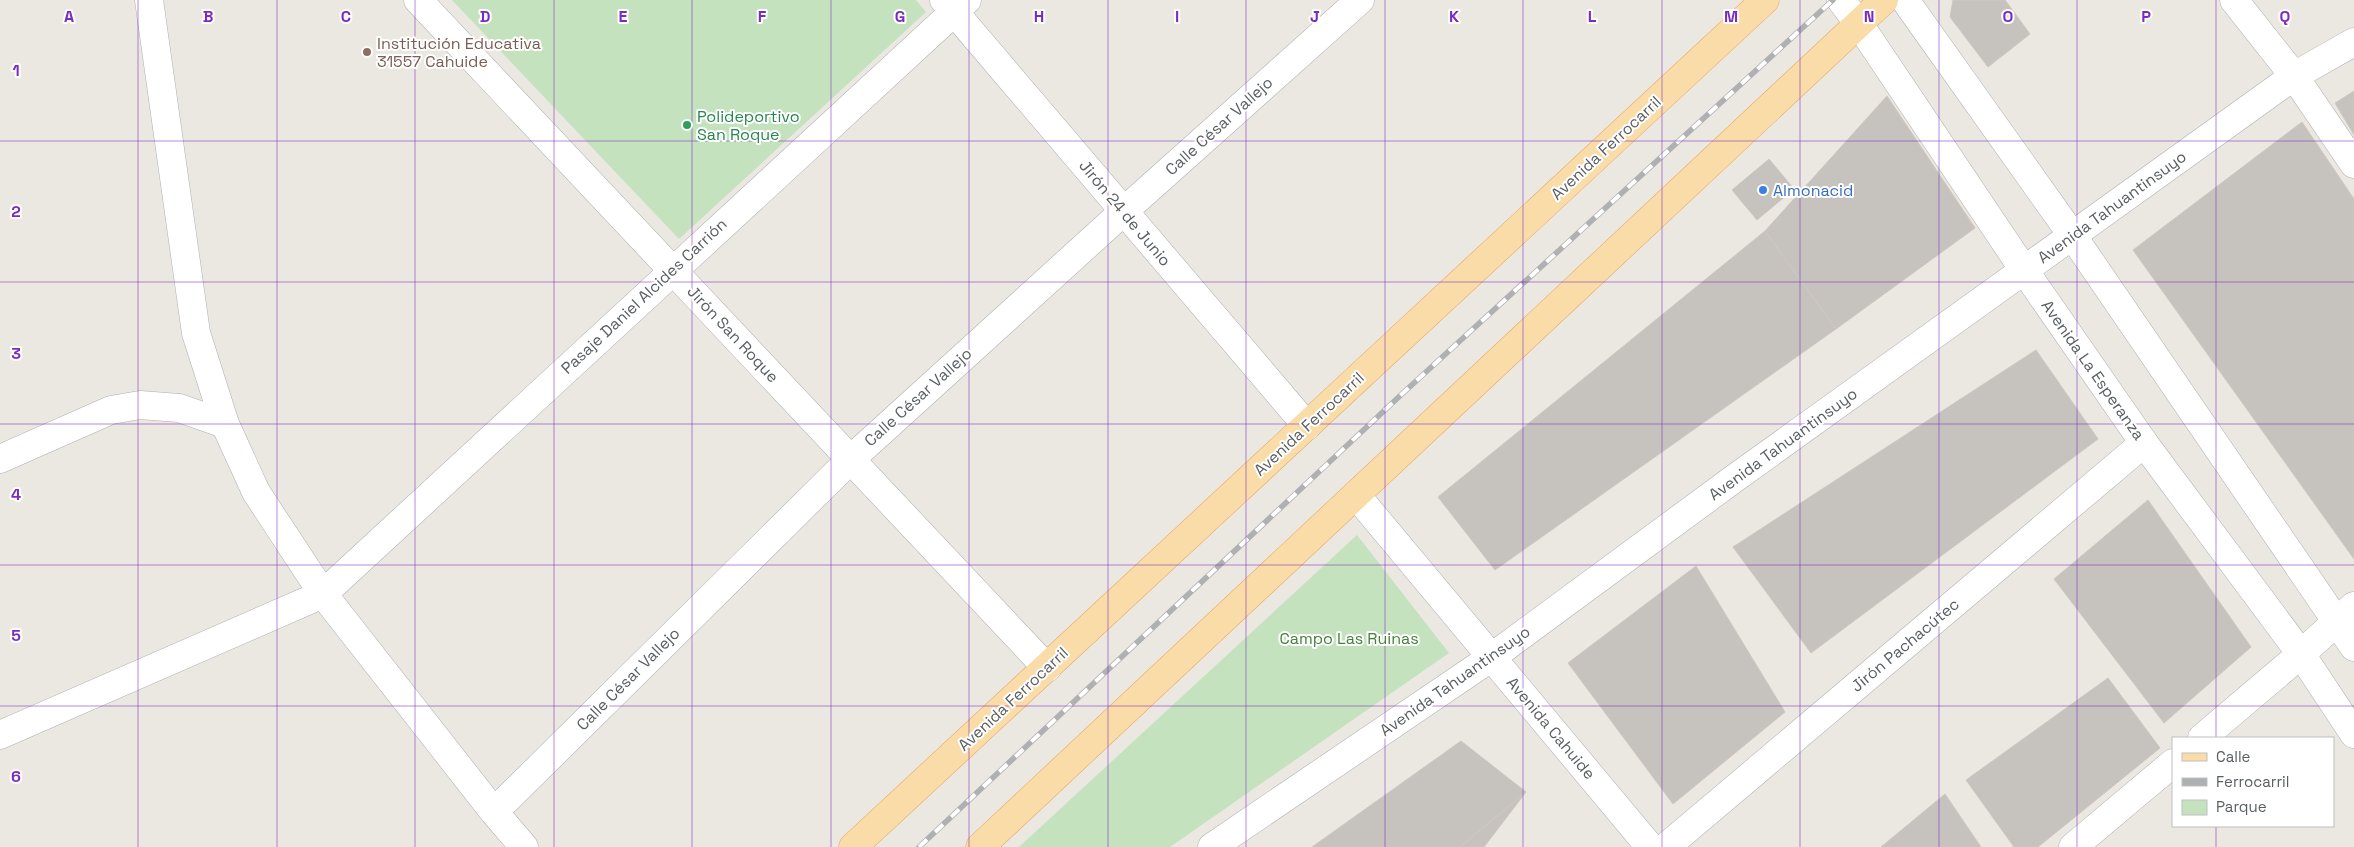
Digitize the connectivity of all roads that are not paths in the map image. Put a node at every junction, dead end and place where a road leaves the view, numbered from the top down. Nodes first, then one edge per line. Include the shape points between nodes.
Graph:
1 (149, 0) edge
2 (418, 0) edge
3 (1360, 0) edge
4 (1765, 0) edge
5 (1841, 0) edge
6 (1884, 0) edge
7 (1906, 0) edge
8 (2234, 0) edge
9 (955, 4) edge
10 (1859, 24) junction
11 (2354, 42) edge
12 (2294, 76) junction
13 (2354, 164) edge
14 (1124, 211) junction
15 (2072, 235) junction
16 (672, 270) junction
17 (2024, 270) junction
18 (225, 424) junction
19 (1307, 426) junction
20 (2144, 443) junction
21 (0, 459) edge
22 (851, 459) junction
23 (1356, 494) junction
24 (323, 594) junction
25 (2345, 614) edge
26 (2354, 647) edge
27 (2301, 654) junction
28 (1492, 657) junction
29 (1046, 668) junction
30 (2354, 734) edge
31 (0, 735) edge
32 (2203, 737) edge
33 (2172, 764) edge
34 (494, 812) junction
35 (524, 847) edge
36 (853, 847) edge
37 (980, 847) edge
38 (1212, 847) edge
39 (1650, 847) edge
40 (1666, 847) edge
41 (2073, 847) edge

1 - 18 street via 196,332
2 - 16 street, Jirón San Roque
3 - 14 street, Calle César Vallejo
4 - 19 main road, Avenida Ferrocarril
5 - 10 street, Avenida La Esperanza
6 - 10 main road
7 - 15 street
8 - 12 street
9 - 14 street, Jirón 24 de Junio
9 - 16 street, Pasaje Daniel Alcides Carrión
10 - 17 street, Avenida La Esperanza
10 - 23 main road
11 - 12 street, Avenida Tahuantinsuyo
12 - 13 street
12 - 15 street, Avenida Tahuantinsuyo
14 - 19 street, Jirón 24 de Junio
14 - 22 street, Calle César Vallejo
15 - 17 street, Avenida Tahuantinsuyo
15 - 25 street
16 - 22 street, Jirón San Roque
16 - 24 street, Pasaje Daniel Alcides Carrión
17 - 20 street, Avenida La Esperanza
17 - 28 street, Avenida Tahuantinsuyo
18 - 21 street via 179,408 140,405 111,410
18 - 24 street via 256,492
19 - 29 main road, Avenida Ferrocarril
20 - 27 street, Avenida La Esperanza
20 - 40 street, Jirón Pachacútec
22 - 29 street, Jirón San Roque
22 - 34 street, Calle César Vallejo
23 - 28 street, Avenida Cahuide
23 - 37 main road
24 - 31 street, Pasaje Daniel Alcides Carrión
24 - 34 street
25 - 26 street
25 - 27 street
27 - 30 street, Avenida La Esperanza
27 - 32 street
28 - 38 street, Avenida Tahuantinsuyo
28 - 39 street, Avenida Cahuide
29 - 36 main road, Avenida Ferrocarril
33 - 41 street
34 - 35 street

